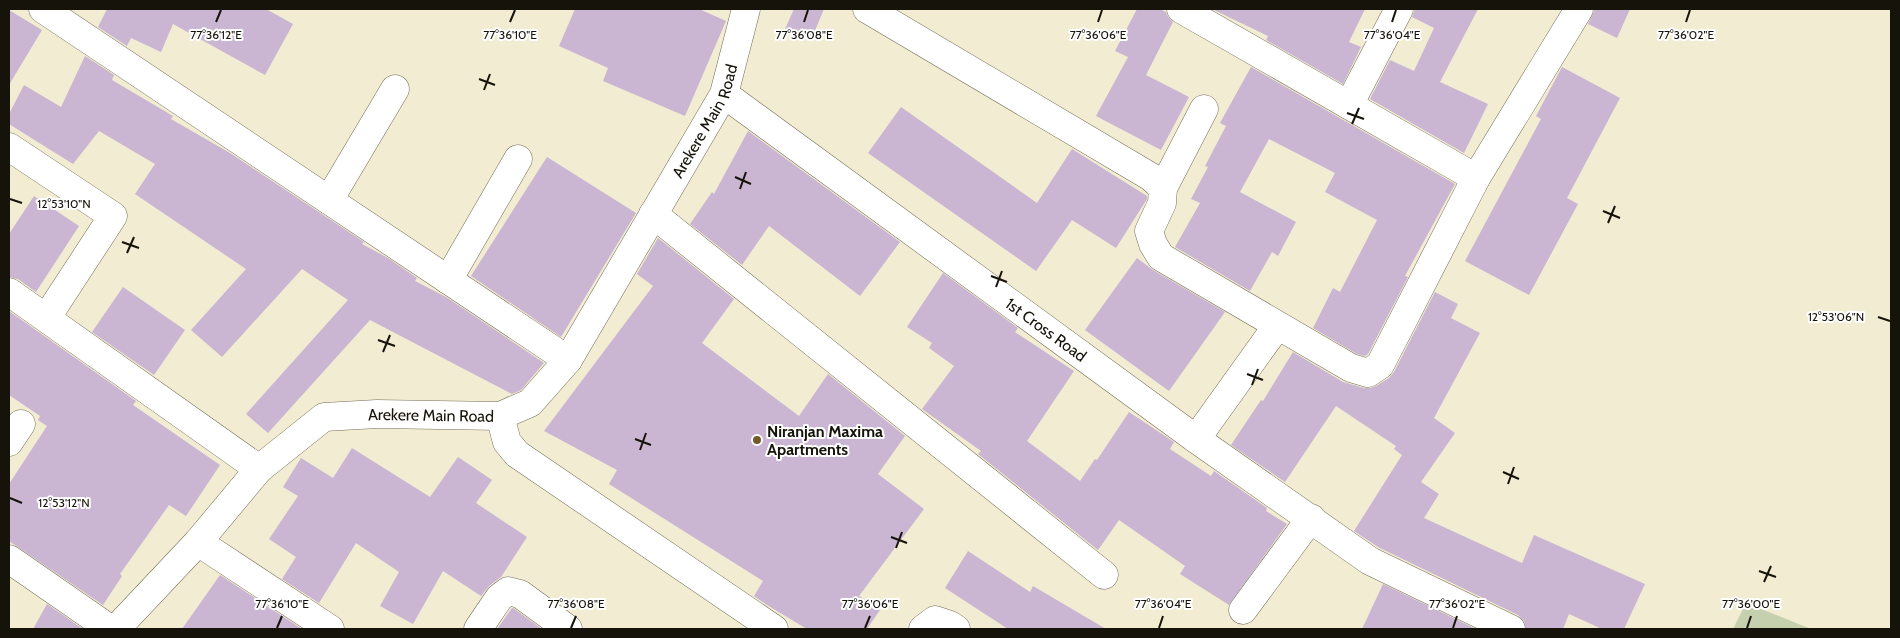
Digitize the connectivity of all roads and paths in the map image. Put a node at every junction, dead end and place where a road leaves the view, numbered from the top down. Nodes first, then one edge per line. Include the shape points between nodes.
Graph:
1 (42, 9) edge
2 (746, 9) edge
3 (867, 9) edge
4 (1181, 9) edge
5 (1399, 9) edge
6 (1579, 9) edge
7 (1216, 18) edge
8 (395, 89) dead end
9 (724, 94) junction
10 (1349, 105) junction
11 (1204, 109) dead end
12 (9, 147) edge
13 (518, 159) dead end
14 (1476, 178) junction
15 (1163, 188) junction
16 (329, 200) junction
17 (653, 214) junction
18 (448, 280) junction
19 (9, 292) edge
20 (47, 318) junction
21 (1278, 326) junction
22 (568, 360) junction
23 (500, 416) junction
24 (1196, 439) junction
25 (259, 469) junction
26 (1310, 518) junction
27 (198, 542) junction
28 (9, 559) edge
29 (1104, 575) dead end
30 (1243, 610) dead end
31 (110, 629) edge
32 (116, 629) edge
33 (330, 629) edge
34 (478, 629) edge
35 (568, 629) edge
36 (774, 629) edge
37 (923, 629) edge
38 (956, 629) edge
39 (1511, 629) edge

1 - 16 street
2 - 9 street, Arekere Main Road
3 - 15 street via 1151,177
4 - 7 street
5 - 10 street
6 - 14 street
7 - 10 street
8 - 16 street
9 - 17 street, Arekere Main Road
9 - 24 street, 1st Cross Road
10 - 14 street
11 - 15 street
12 - 20 street via 113,216
13 - 18 street
14 - 21 street via 1380,365 1368,374 1351,368
15 - 21 street via 1162,203 1149,232 1161,257
16 - 18 street
17 - 22 street, Arekere Main Road
17 - 29 street
18 - 22 street
19 - 20 street
20 - 25 street
21 - 24 street
22 - 23 street, Arekere Main Road via 530,403
23 - 25 street, Arekere Main Road via 378,414 324,417
23 - 36 street via 507,442 517,454
24 - 26 street, 1st Cross Road
25 - 27 street, Arekere Main Road
26 - 30 street
26 - 39 street, 1st Cross Road via 1370,561
27 - 32 street, Arekere Main Road
27 - 33 street
28 - 31 street
34 - 35 street via 499,598 508,591 520,594
37 - 38 street via 935,620

